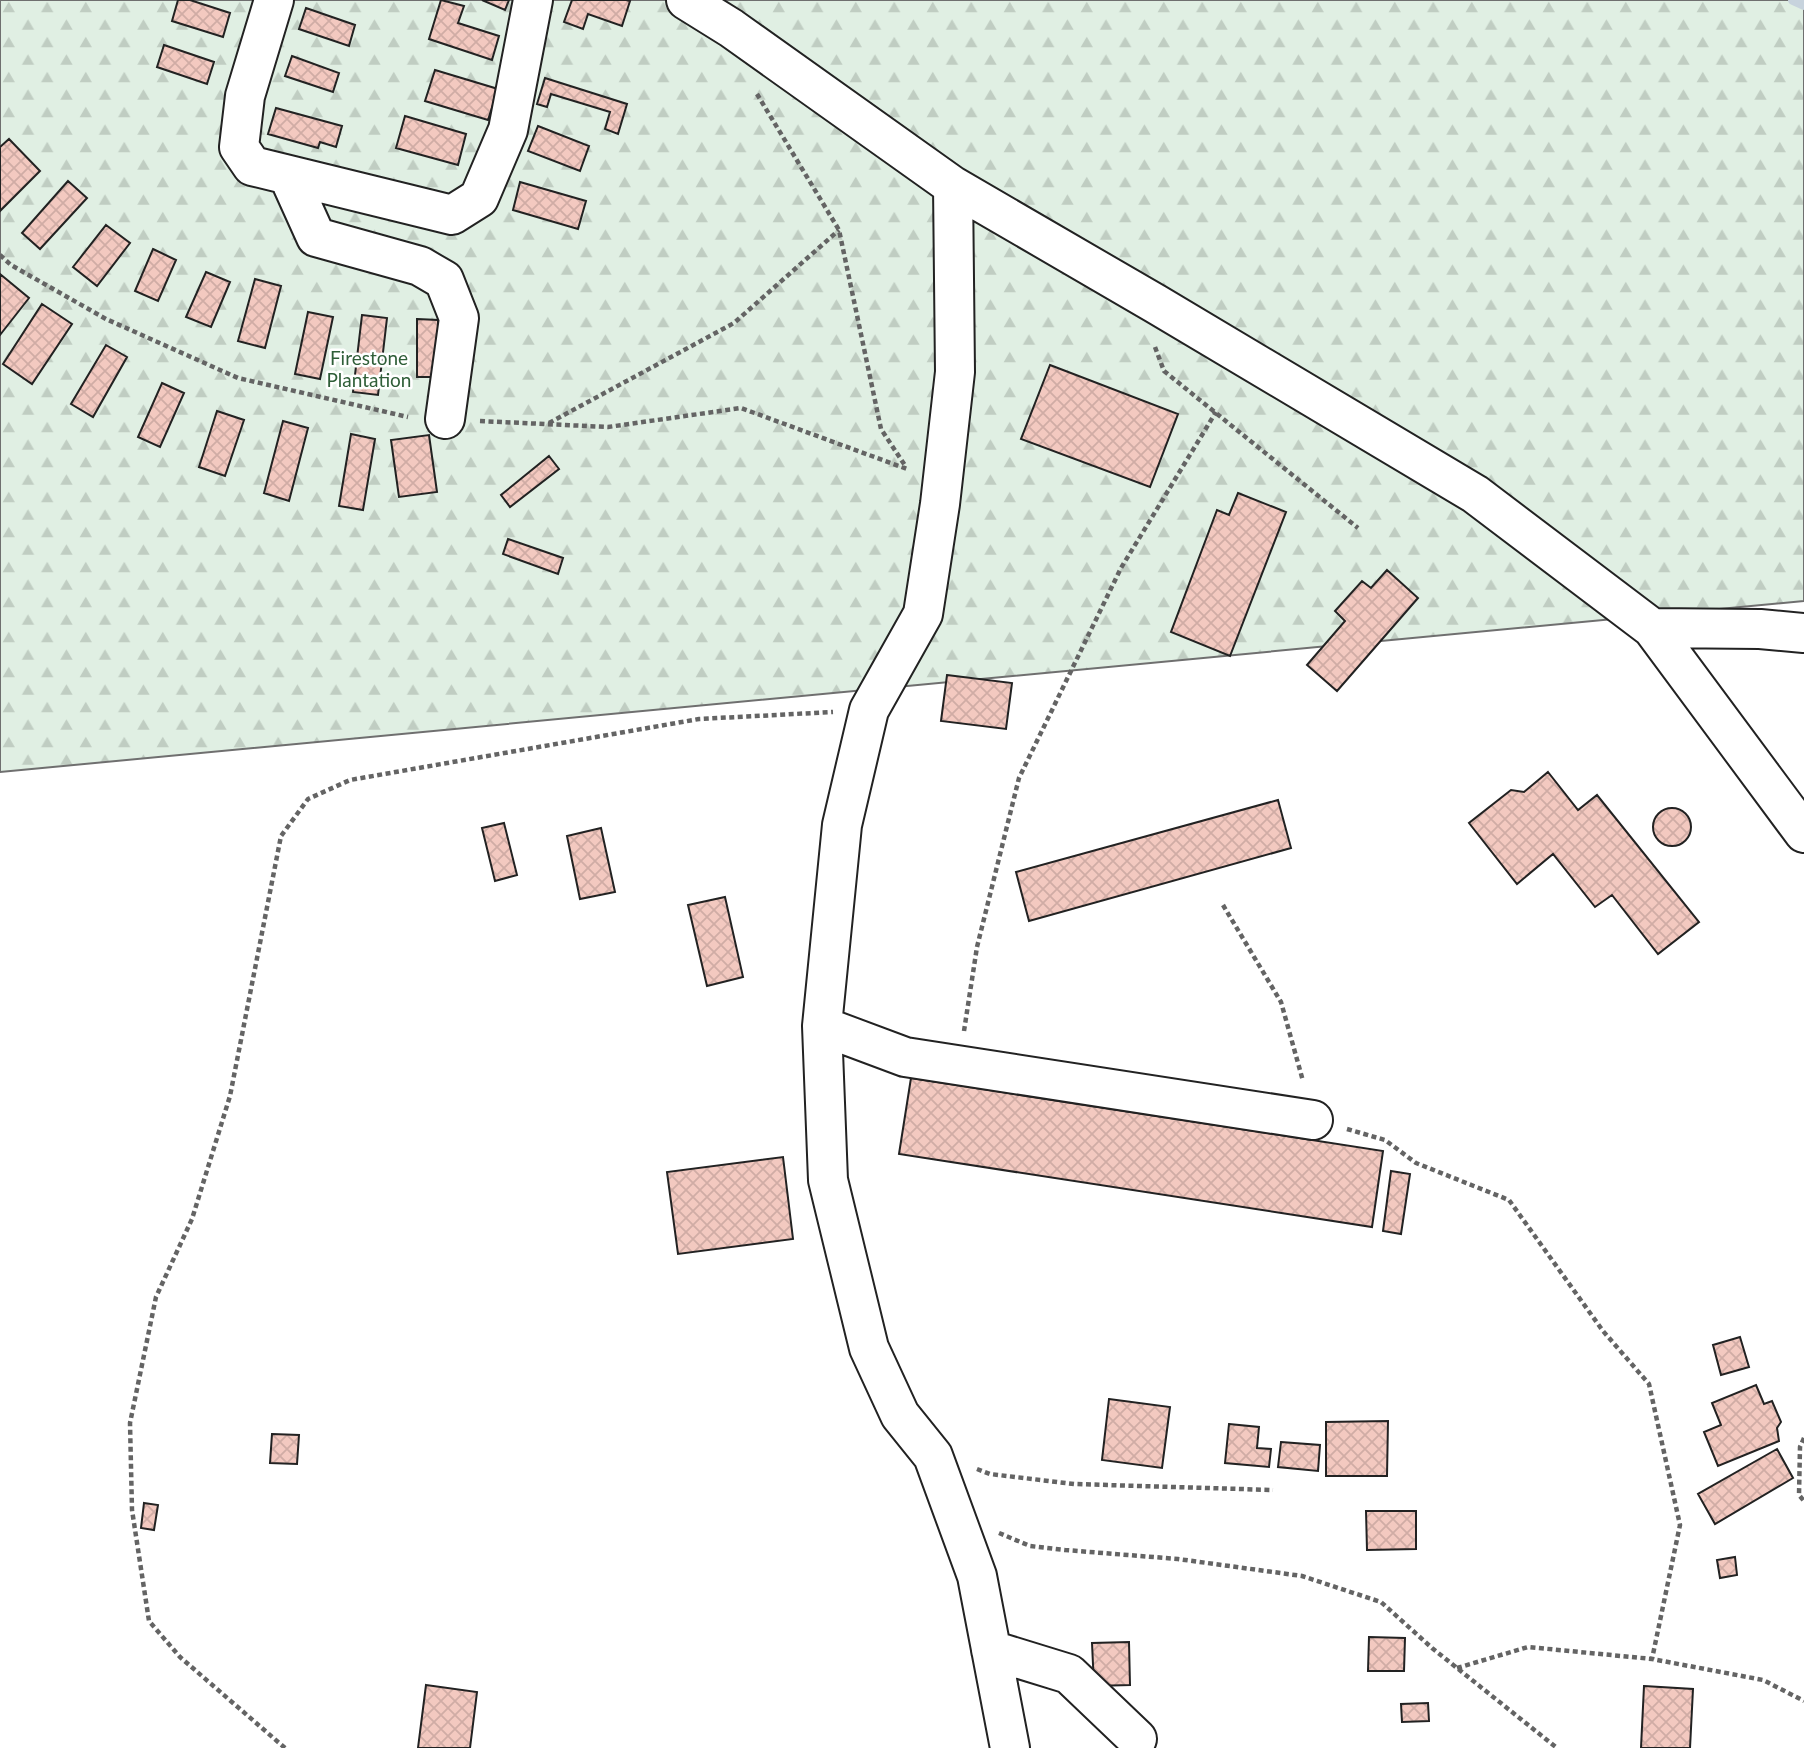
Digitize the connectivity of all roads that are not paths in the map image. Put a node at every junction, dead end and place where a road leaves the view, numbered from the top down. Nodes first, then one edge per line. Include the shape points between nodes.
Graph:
1 (274, 0) edge
2 (533, 0) edge
3 (686, 0) edge
4 (288, 175) junction
5 (953, 186) junction
6 (445, 419) dead end
7 (1652, 628) junction
8 (1804, 633) edge
9 (1804, 833) edge
10 (822, 1026) junction
11 (1313, 1120) road end
12 (991, 1650) junction
13 (1137, 1740) dead end
14 (1010, 1748) edge

1 - 4 street via 245,96 239,147 252,166
2 - 4 street via 508,130 479,198 452,215
3 - 5 street
4 - 6 street via 316,237 420,266 444,280 459,318
5 - 7 street via 1475,494
5 - 10 street via 955,372 940,505 923,614 869,710 842,825
7 - 8 street
7 - 9 street
10 - 11 street via 905,1057
10 - 12 street via 828,1180 869,1348 900,1415 933,1456 977,1576
12 - 13 street via 1069,1674
12 - 14 street

